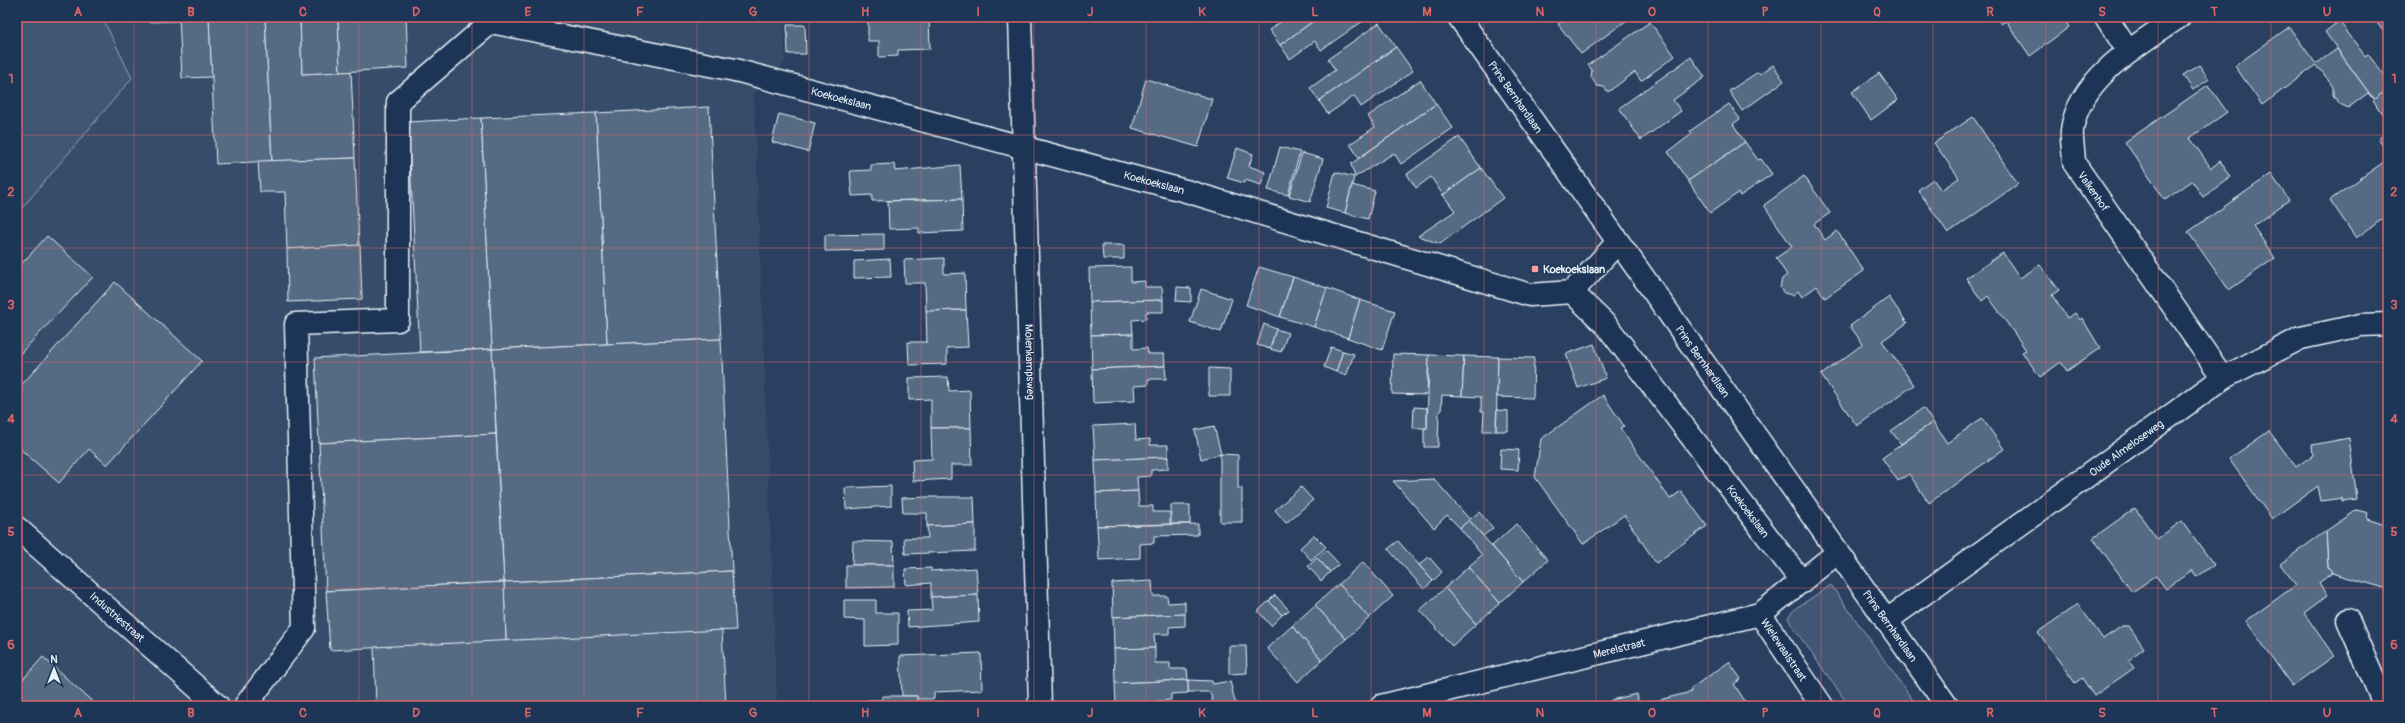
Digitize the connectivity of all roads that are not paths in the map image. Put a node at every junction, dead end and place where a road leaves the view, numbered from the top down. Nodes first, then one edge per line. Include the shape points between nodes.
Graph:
1 (1020, 17) edge
2 (1459, 17) edge
3 (2106, 17) edge
4 (2179, 17) edge
5 (488, 19) edge
6 (2128, 51) junction
7 (1024, 146) junction
8 (1618, 242) junction
9 (1572, 292) junction
10 (2388, 324) edge
11 (2223, 378) junction
12 (17, 528) edge
13 (1837, 553) junction
14 (1802, 582) junction
15 (1760, 614) junction
16 (1886, 620) junction
17 (2348, 620) dead end
18 (218, 706) edge
19 (245, 706) edge
20 (1040, 706) edge
21 (1382, 706) edge
22 (1822, 706) edge
23 (1947, 706) edge
24 (2385, 706) edge

1 - 7 street, Molenkampsweg
2 - 8 street, Prins Bernhardlaan
3 - 6 street
4 - 6 street, Valkenhof
5 - 7 street, Koekoekslaan via 735,70
5 - 19 street via 398,102 398,320 296,324 304,628
6 - 11 street, Valkenhof via 2085,94 2072,129 2074,163
7 - 9 street, Koekoekslaan via 1186,191 1530,295
7 - 20 street, Molenkampsweg
8 - 9 street
8 - 13 street, Prins Bernhardlaan
9 - 14 street, Koekoekslaan via 1607,326
10 - 11 street, Oude Almeloseweg via 2361,325 2301,338
11 - 16 street, Oude Almeloseweg
12 - 18 street, Industriestraat
13 - 14 street, Merelstraat
13 - 16 street, Prins Bernhardlaan
14 - 15 street, Merelstraat
15 - 21 street, Merelstraat
15 - 22 street, Wielewaalstraat
16 - 23 street, Prins Bernhardlaan
17 - 24 street

